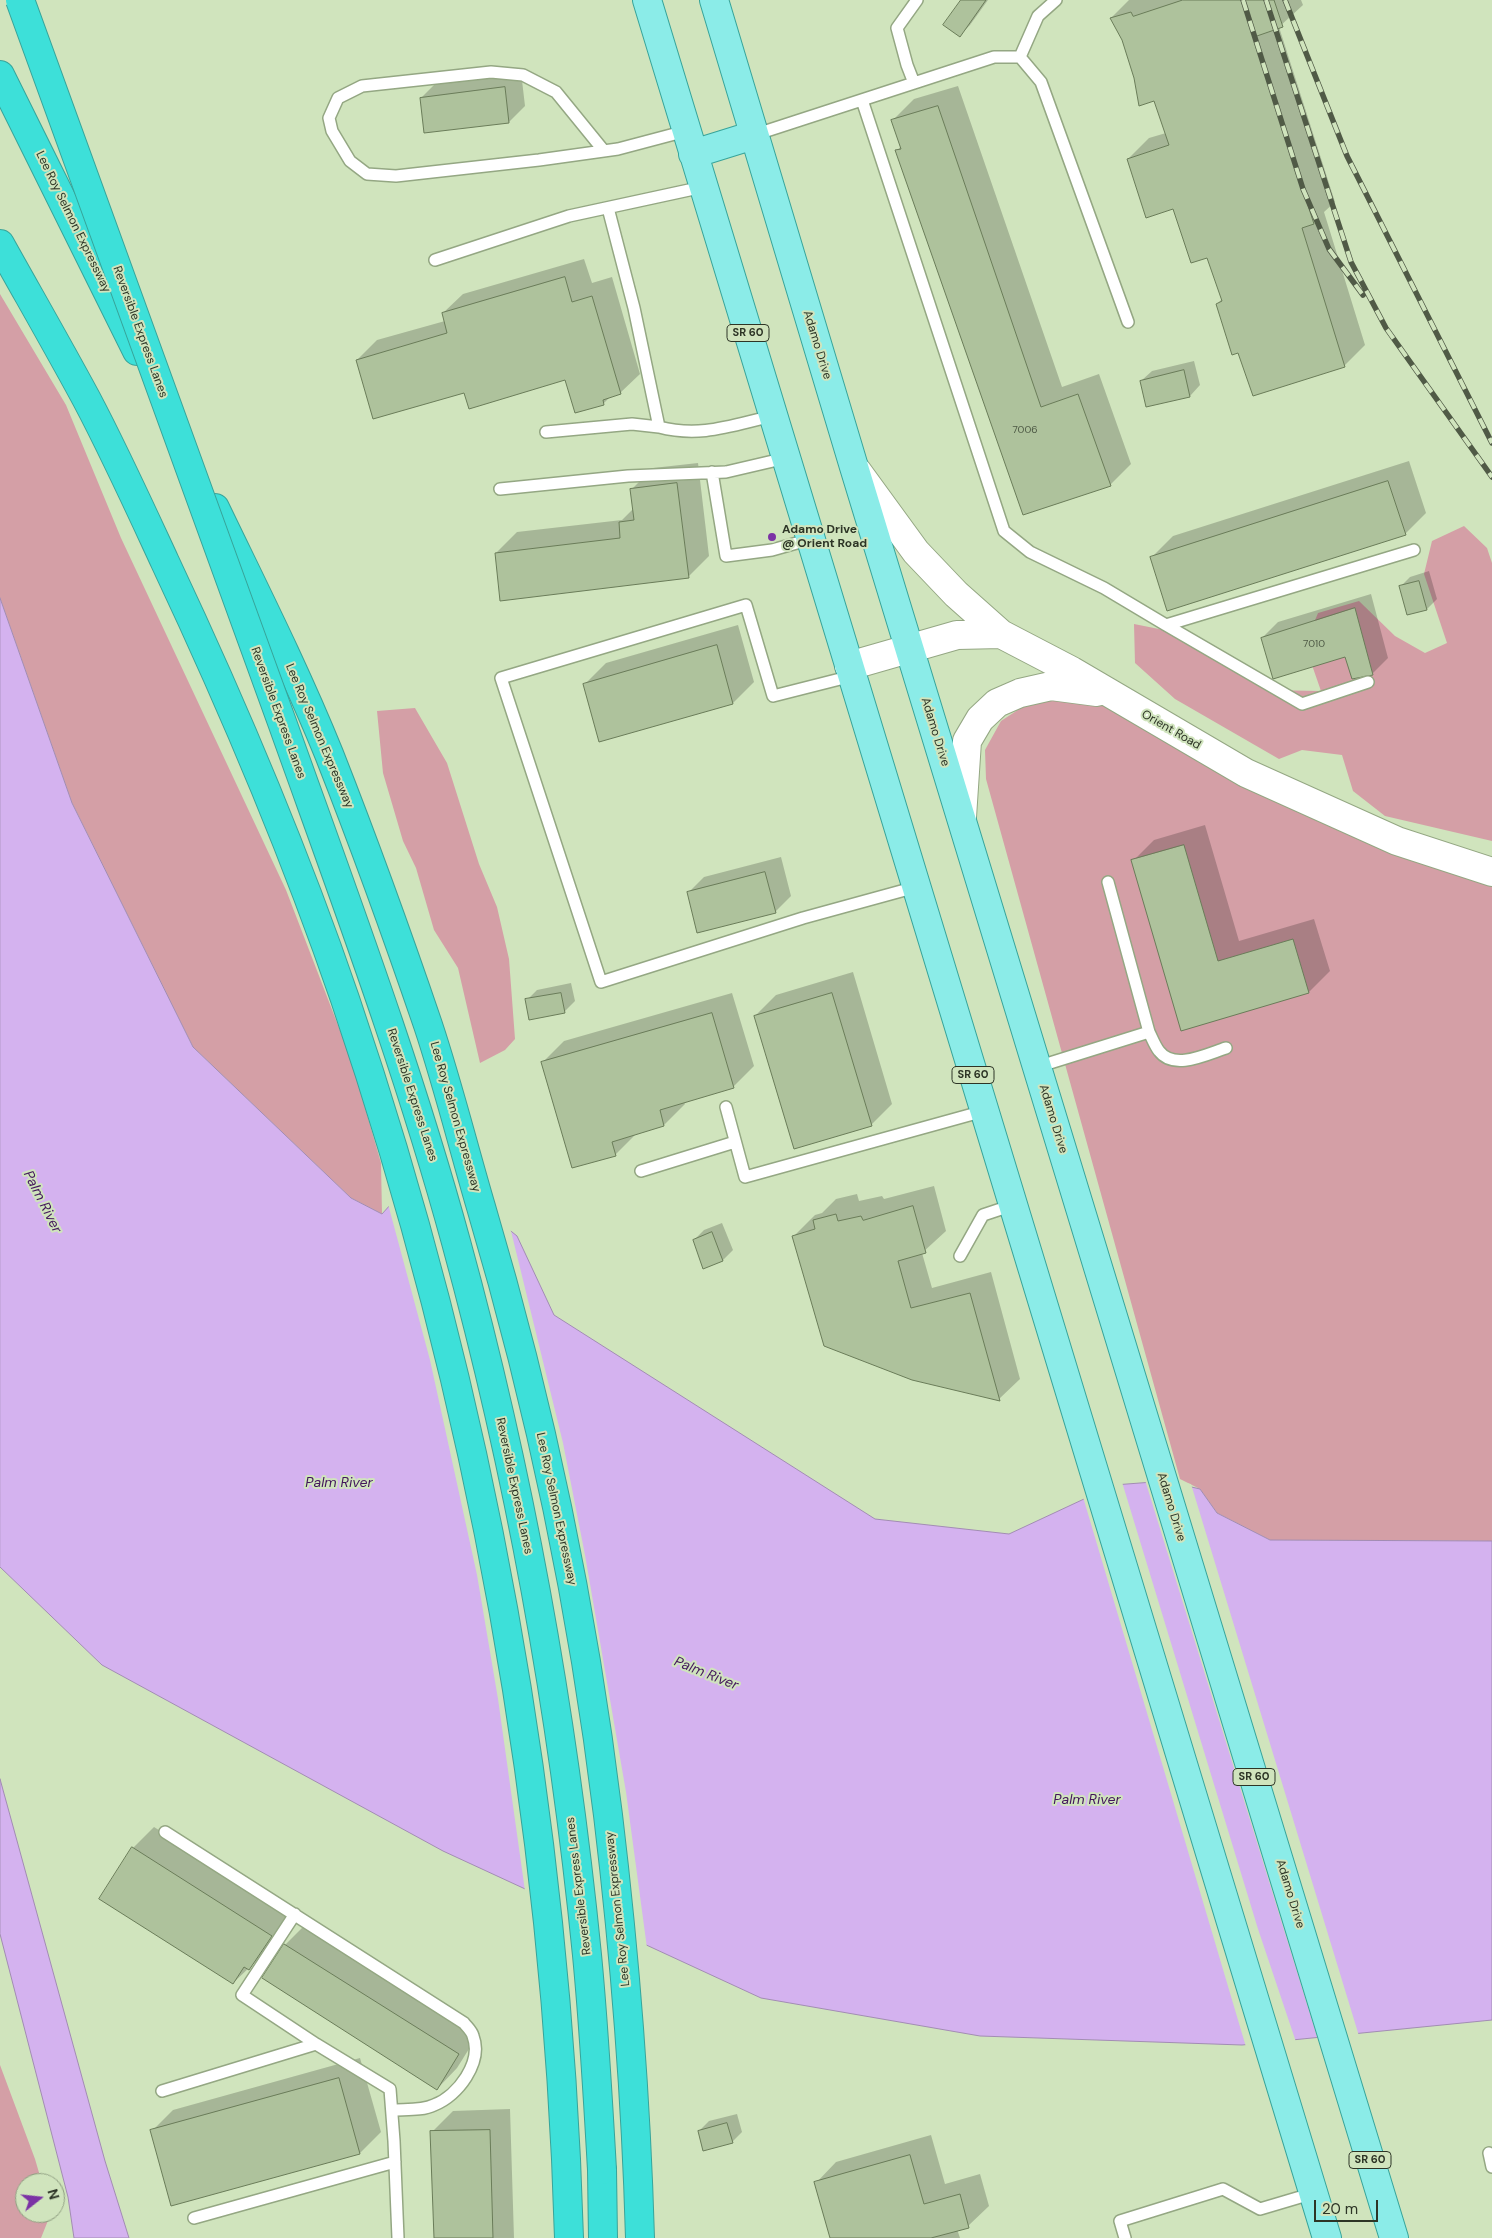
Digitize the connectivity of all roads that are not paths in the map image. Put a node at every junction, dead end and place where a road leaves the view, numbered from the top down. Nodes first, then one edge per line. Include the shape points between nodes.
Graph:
1 (20, 0) edge
2 (647, 0) edge
3 (714, 0) edge
4 (917, 0) edge
5 (1056, 0) edge
6 (1020, 57) junction
7 (0, 74) edge
8 (914, 83) junction
9 (862, 100) junction
10 (754, 135) junction
11 (689, 142) junction
12 (604, 151) junction
13 (703, 187) junction
14 (608, 208) junction
15 (0, 244) edge
16 (435, 260) dead end
17 (1128, 322) dead end
18 (773, 416) junction
19 (659, 427) junction
20 (546, 432) dead end
21 (786, 458) junction
22 (854, 467) junction
23 (712, 472) junction
24 (500, 490) dead end
25 (811, 539) junction
26 (1414, 550) dead end
27 (1166, 625) junction
28 (1001, 634) junction
29 (909, 647) junction
30 (851, 671) junction
31 (1368, 682) dead end
32 (1109, 694) junction
33 (962, 817) junction
34 (1492, 872) edge
35 (1108, 882) dead end
36 (917, 887) junction
37 (1150, 1032) junction
38 (1226, 1048) dead end
39 (1037, 1066) junction
40 (726, 1107) dead end
41 (984, 1111) junction
42 (735, 1142) junction
43 (641, 1172) dead end
44 (1013, 1205) junction
45 (960, 1256) dead end
46 (165, 1832) dead end
47 (294, 1914) junction
48 (316, 2044) junction
49 (162, 2090) dead end
50 (392, 2110) junction
51 (1489, 2153) dead end
52 (395, 2162) junction
53 (1492, 2167) edge
54 (1314, 2193) junction
55 (194, 2218) dead end
56 (1326, 2236) edge
57 (398, 2238) edge
58 (569, 2238) edge
59 (604, 2238) edge
60 (640, 2238) edge
61 (1125, 2238) edge
62 (1394, 2238) edge

1 - 59 highway, Reversible Express Lanes, bridge via 362,943 416,1106 457,1245 522,1520 562,1750 588,1960
2 - 11 main road, SR 60
3 - 10 main road, Adamo Drive / SR 60
4 - 8 lane via 897,28
5 - 6 lane via 1038,16
6 - 8 lane via 994,57
6 - 17 lane via 1041,82
7 - 60 highway, Lee Roy Selmon Expressway via 213,503 327,750 401,948 491,1237 541,1435 566,1556 608,1812 632,2057
8 - 9 lane
9 - 10 lane
9 - 27 lane via 1004,530 1030,552 1104,588
10 - 11 main road
10 - 22 main road, Adamo Drive / SR 60
11 - 12 lane
11 - 13 main road, SR 60
12 - 12 lane via 396,176 367,174 350,161 332,131 329,118 338,98 362,86 491,72 523,75 556,92
13 - 14 lane
13 - 18 main road, SR 60
14 - 16 lane via 569,216
14 - 19 lane via 634,308
15 - 58 highway via 90,406 219,677 304,887 344,996 397,1162 455,1378 505,1619 533,1795 548,1922 565,2134
18 - 19 lane via 709,431 686,433
18 - 21 main road, SR 60
19 - 20 lane via 632,424
21 - 23 lane via 726,472
21 - 25 main road, SR 60
22 - 28 street, Orient Road via 916,552
22 - 29 main road, Adamo Drive / SR 60
23 - 24 lane via 628,476
23 - 25 lane via 726,556 772,550
25 - 30 main road, SR 60
26 - 27 lane
27 - 31 lane via 1302,704
28 - 29 street via 957,635
28 - 32 street, Orient Road
29 - 30 street
29 - 33 main road, Adamo Drive / SR 60
30 - 36 main road, SR 60
30 - 36 lane via 773,696 746,605 501,678 601,982 803,918
32 - 33 street via 1050,686 997,703 980,719 968,740
32 - 34 street, Orient Road via 1246,773 1397,841
33 - 39 main road, Adamo Drive / SR 60
35 - 37 lane
36 - 41 main road, SR 60
37 - 38 lane via 1159,1052 1174,1060
37 - 39 lane
39 - 62 main road, Adamo Drive / SR 60
40 - 42 lane
41 - 42 lane via 745,1177
41 - 44 main road, SR 60
42 - 43 lane
44 - 45 lane via 983,1215
44 - 54 main road, SR 60
46 - 47 lane
47 - 48 lane via 242,1995
47 - 50 lane via 464,2023 473,2033 473,2060 458,2089 433,2106
48 - 49 lane
48 - 50 lane via 390,2089
50 - 52 lane
51 - 53 lane
52 - 55 lane
52 - 57 lane
54 - 56 main road, SR 60
54 - 61 lane via 1260,2208 1223,2189 1120,2221

